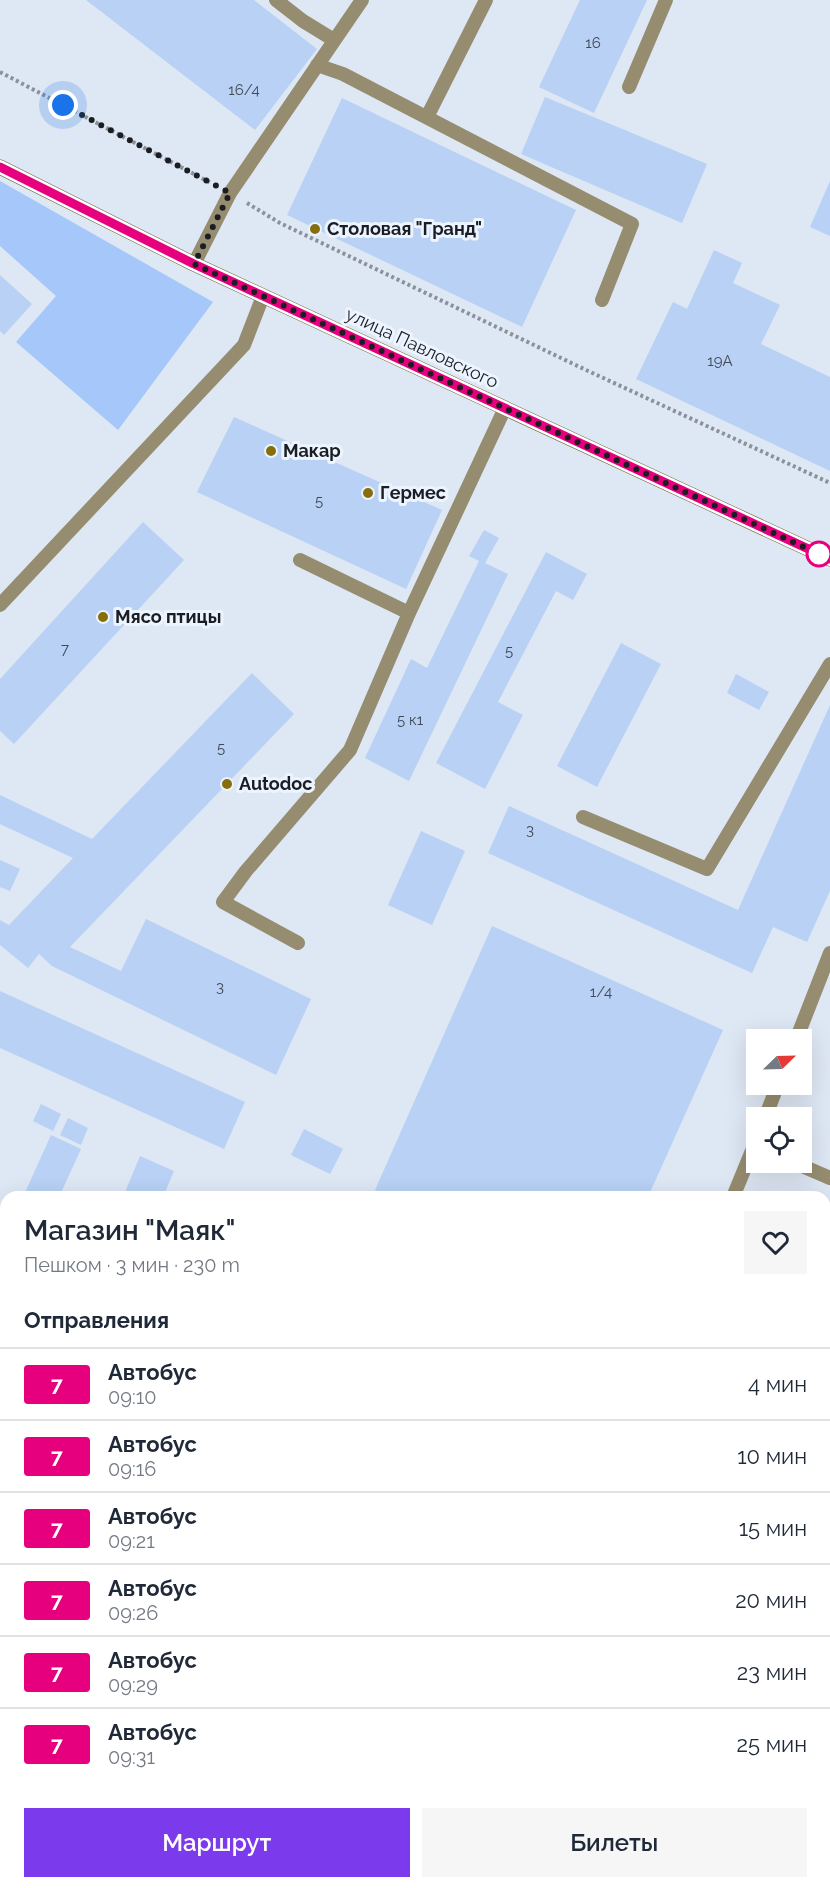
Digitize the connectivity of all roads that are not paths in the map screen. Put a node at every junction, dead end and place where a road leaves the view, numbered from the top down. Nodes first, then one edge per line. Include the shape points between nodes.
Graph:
1 (276, 0) edge
2 (362, 0) edge
3 (486, 0) edge
4 (666, 0) edge
5 (334, 40) junction
6 (317, 65) junction
7 (629, 87) dead end
8 (427, 117) junction
9 (0, 167) edge
10 (194, 264) junction
11 (263, 296) junction
12 (602, 300) dead end
13 (505, 408) junction
14 (830, 559) edge
15 (300, 560) dead end
16 (0, 605) edge
17 (409, 613) junction
18 (830, 664) edge
19 (583, 817) dead end
20 (298, 943) dead end
21 (830, 952) edge
22 (800, 1029) edge
23 (746, 1166) edge
24 (812, 1170) edge
25 (830, 1178) edge
26 (735, 1191) edge

1 - 5 lane
2 - 5 lane
3 - 8 lane
4 - 7 lane
5 - 6 lane
6 - 8 lane
6 - 10 lane via 230,193
8 - 12 lane via 632,224
9 - 10 street, улица Павловского
10 - 11 street, улица Павловского
11 - 13 street, улица Павловского
11 - 16 lane via 244,345
13 - 14 street, улица Павловского
13 - 17 lane
15 - 17 lane
17 - 20 lane via 350,750 223,902
18 - 19 lane via 707,869
21 - 22 lane
23 - 26 lane
24 - 25 lane

